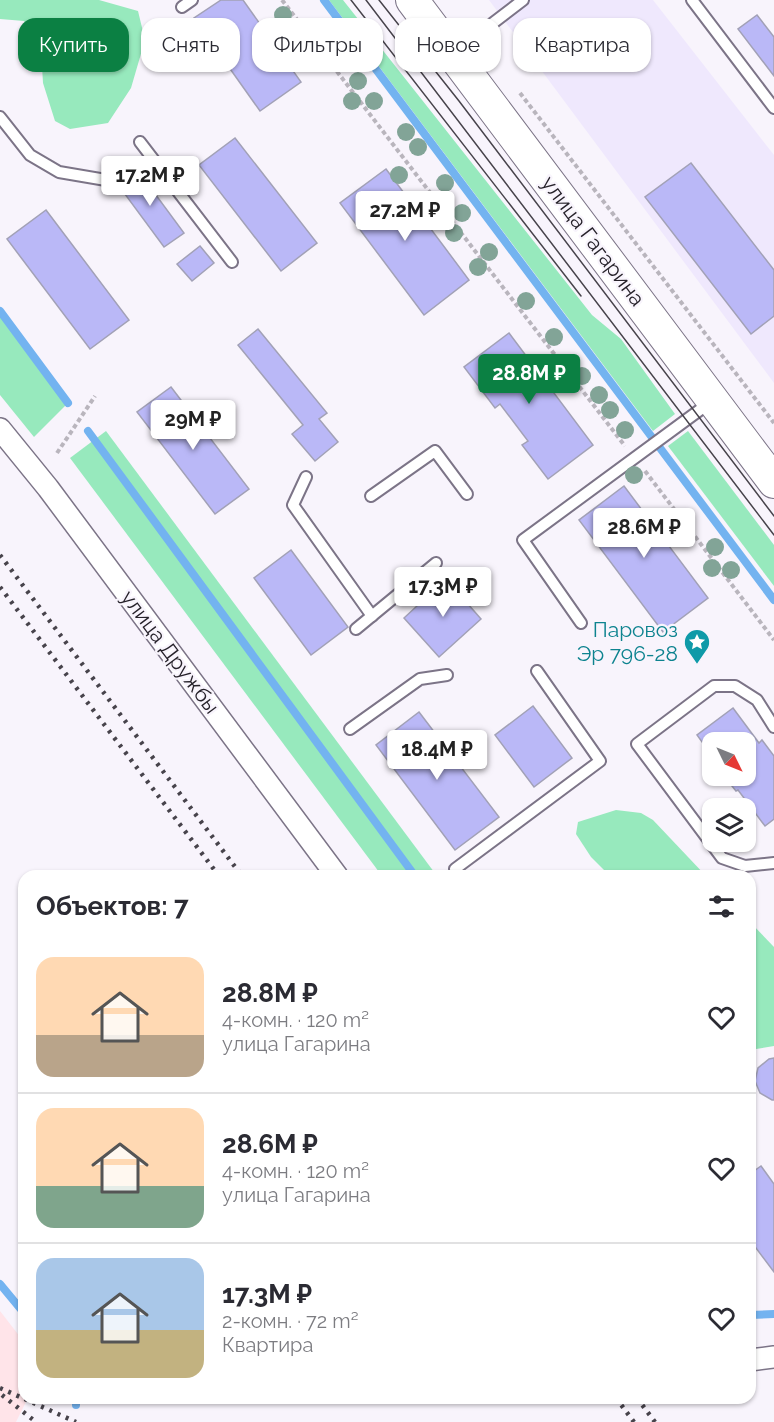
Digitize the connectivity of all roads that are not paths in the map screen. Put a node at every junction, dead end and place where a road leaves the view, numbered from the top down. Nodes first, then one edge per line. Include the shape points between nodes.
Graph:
1 (412, 0) edge
2 (523, 0) edge
3 (693, 0) edge
4 (426, 18) edge
5 (500, 18) edge
6 (467, 72) edge
7 (774, 108) edge
8 (0, 117) edge
9 (140, 142) dead end
10 (106, 180) dead end
11 (232, 262) dead end
12 (713, 400) junction
13 (0, 429) edge
14 (769, 464) edge
15 (306, 477) dead end
16 (467, 494) dead end
17 (371, 496) dead end
18 (436, 563) dead end
19 (372, 616) junction
20 (581, 622) dead end
21 (356, 629) dead end
22 (537, 671) dead end
23 (447, 675) dead end
24 (774, 727) edge
25 (350, 729) dead end
26 (774, 863) edge
27 (455, 869) dead end
28 (333, 870) edge
29 (774, 1357) edge
30 (756, 1359) edge

1 - 4 main road, улица Гагарина
2 - 5 lane
3 - 7 lane
6 - 12 main road, улица Гагарина
8 - 10 lane via 30,155 59,172
9 - 11 lane
12 - 14 main road, улица Гагарина
12 - 20 lane via 523,540
13 - 28 street, улица Дружбы
15 - 19 lane via 292,505
16 - 17 lane via 435,451
18 - 19 lane
19 - 21 lane
22 - 27 lane via 600,761
23 - 25 lane via 420,679
24 - 26 lane via 757,700 735,686 714,686 637,744 722,858 745,866
29 - 30 street

